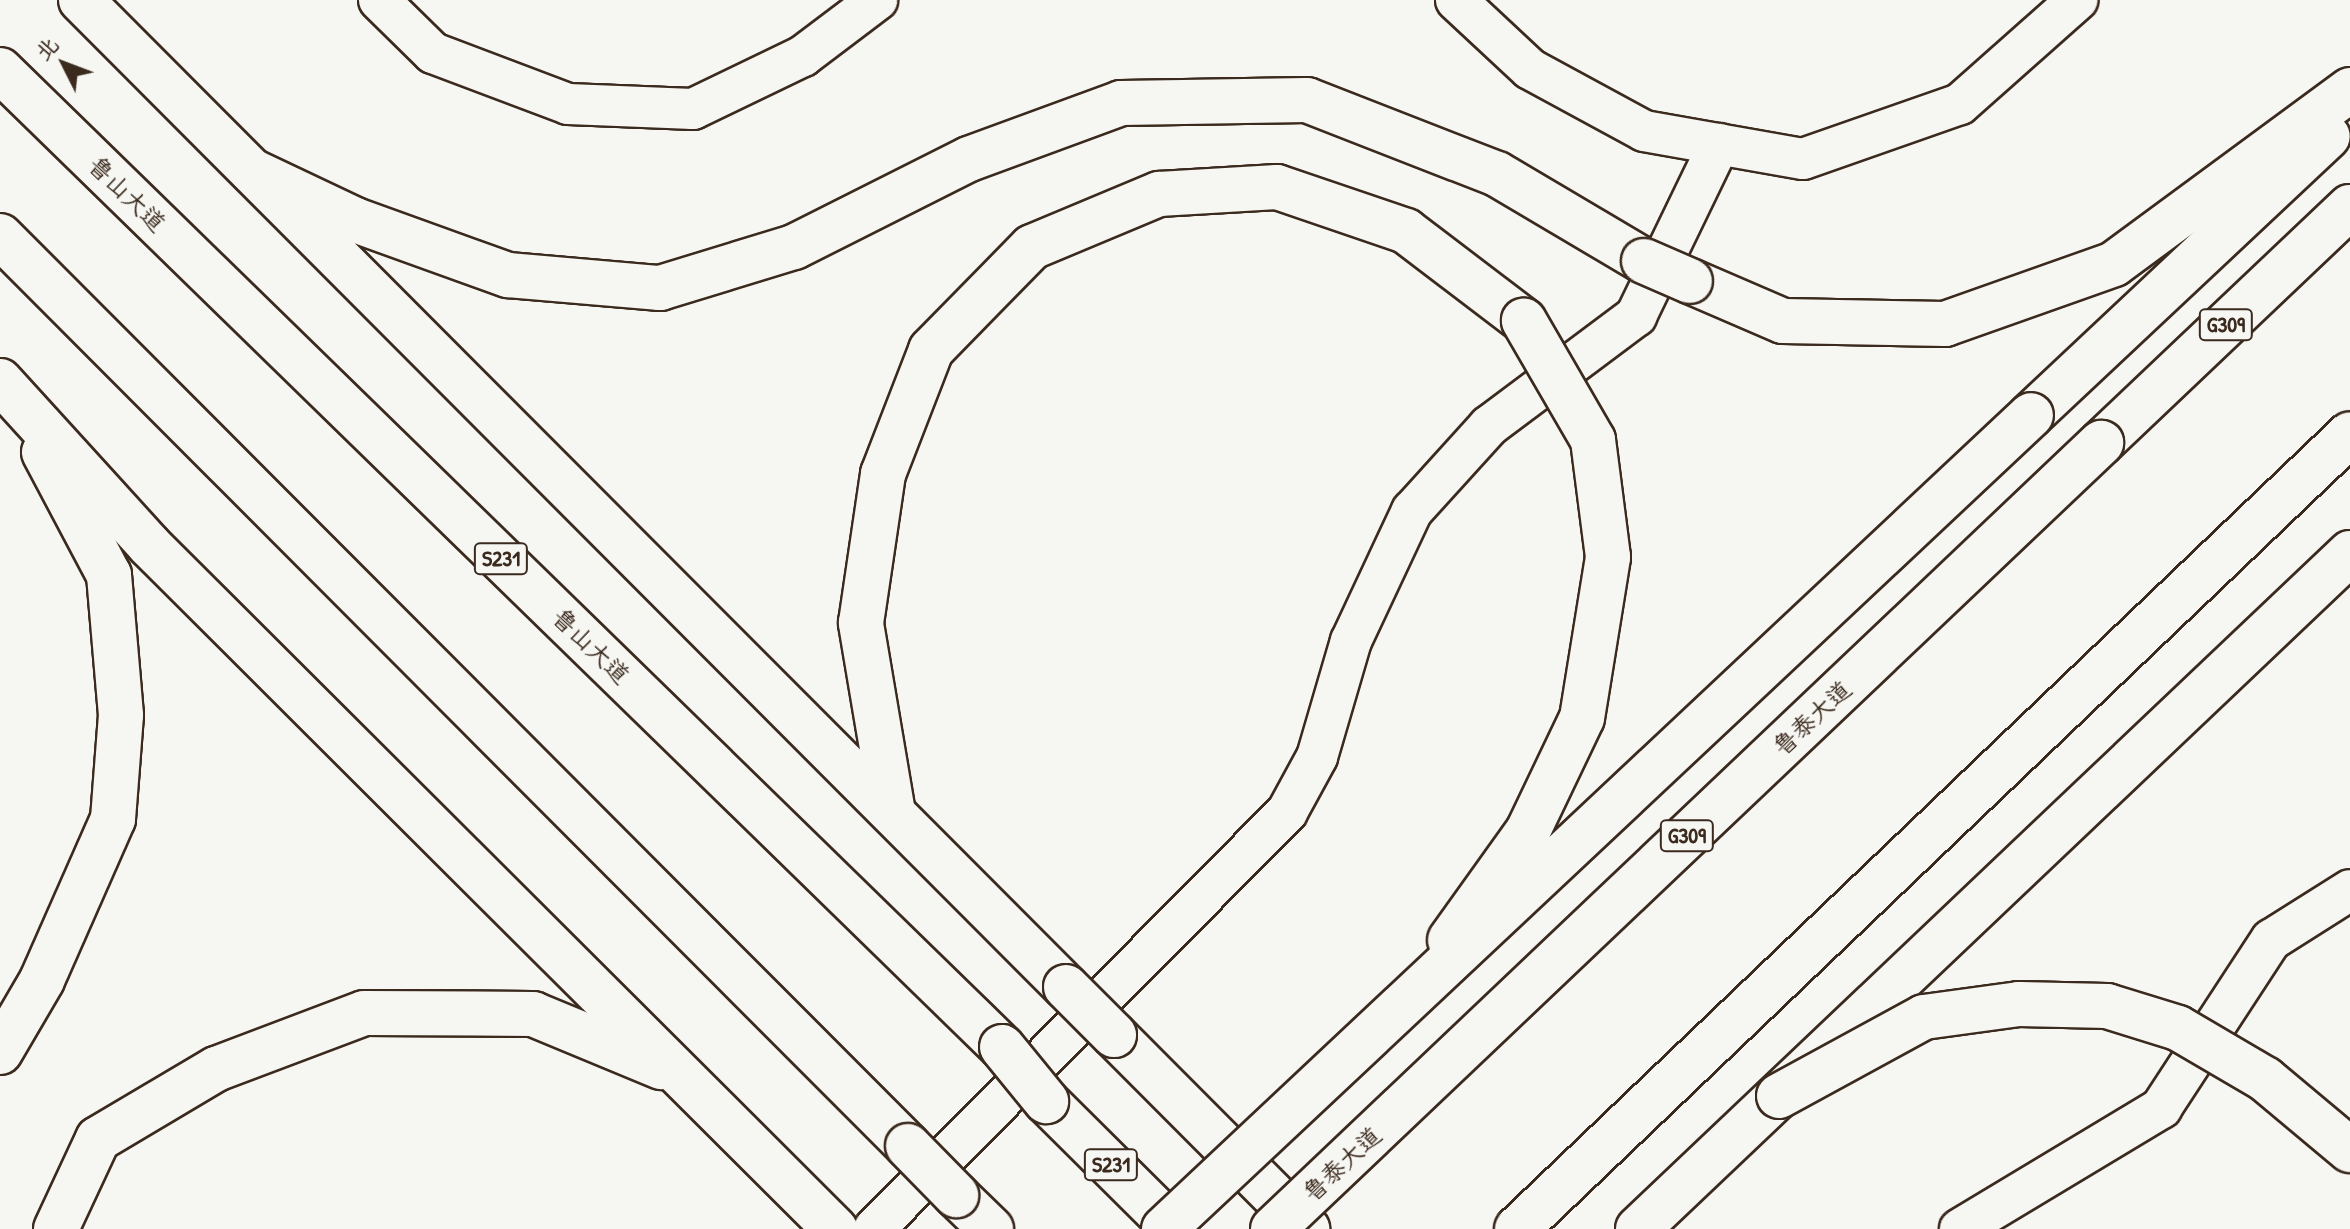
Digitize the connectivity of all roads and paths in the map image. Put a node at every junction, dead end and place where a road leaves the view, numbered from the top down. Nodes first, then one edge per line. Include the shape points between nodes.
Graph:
1 (81, 0) edge
2 (379, 0) edge
3 (877, 0) edge
4 (1456, 0) edge
5 (2077, 0) edge
6 (0, 70) edge
7 (2350, 90) edge
8 (2350, 115) edge
9 (1719, 144) junction
10 (252, 171) junction
11 (2350, 207) edge
12 (0, 236) edge
13 (6, 387) edge
14 (2350, 434) edge
15 (2350, 553) edge
16 (893, 813) junction
17 (2350, 890) edge
18 (1388, 1026) junction
19 (0, 1052) edge
20 (680, 1075) junction
21 (1779, 1096) junction
22 (2350, 1150) edge
23 (833, 1227) edge
24 (56, 1229) edge
25 (874, 1229) edge
26 (991, 1229) edge
27 (1164, 1229) edge
28 (1175, 1229) edge
29 (1273, 1229) edge
30 (1307, 1229) edge
31 (1517, 1229) edge
32 (1638, 1229) edge
33 (1960, 1229) edge

1 - 10 main road
2 - 3 lane via 433,53 568,104 693,109 803,56
4 - 9 lane via 1530,69 1644,131
5 - 9 lane via 1960,104 1803,159
6 - 28 main road, 鲁山大道 / S231, bridge via 1002,1047 1046,1101
7 - 10 main road, bridge via 2114,264 1945,324 1783,321 1644,261 1497,174 1307,100 1121,103 969,159 794,247 660,288 508,275 355,220
8 - 18 main road, bridge
9 - 25 lane via 1636,316 1489,426 1412,511 1351,641 1317,757 1287,812
10 - 16 main road
11 - 29 main road, 鲁泰大道 / G309, bridge
12 - 26 main road, bridge
13 - 19 main road via 109,575 121,715 113,819 42,980
13 - 20 main road via 149,545
14 - 31 main road
15 - 21 main road, bridge
16 - 18 main road, bridge via 861,623 883,474 931,350 1032,247 1159,194 1277,187 1406,231 1524,321 1593,440 1608,557 1582,718 1528,831
16 - 30 main road, bridge
17 - 33 lane via 2271,940 2161,1108
18 - 27 main road, bridge
20 - 23 main road
20 - 24 main road via 533,1014 364,1013 216,1069 98,1139
21 - 22 main road, bridge via 1924,1017 2019,1004 2107,1006 2178,1028 2265,1079
21 - 32 main road

